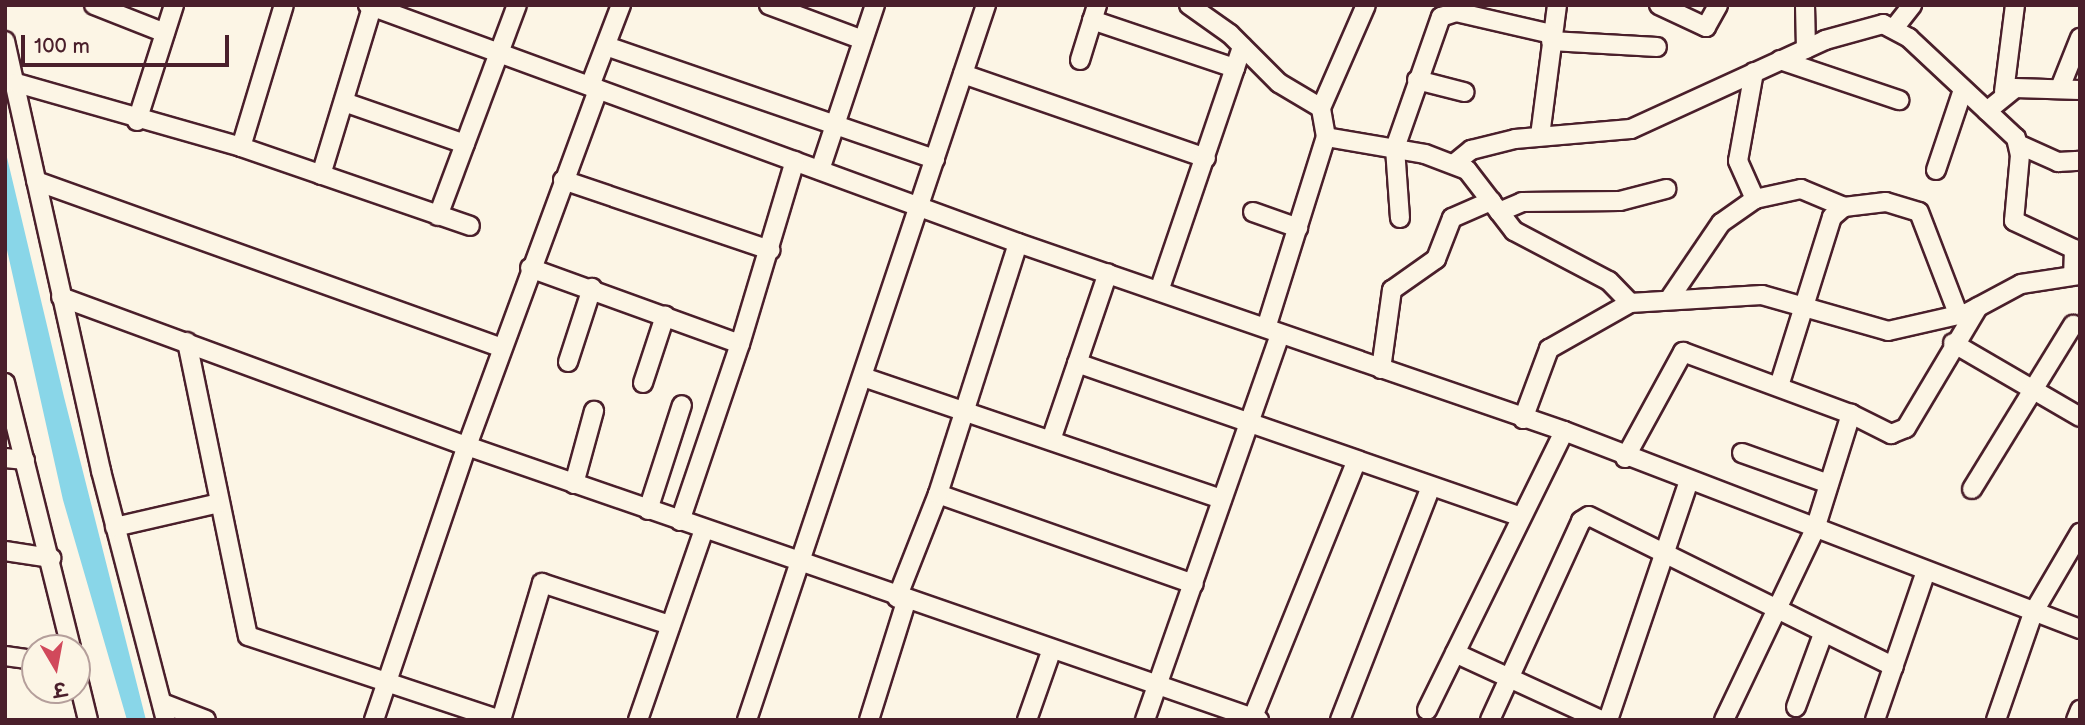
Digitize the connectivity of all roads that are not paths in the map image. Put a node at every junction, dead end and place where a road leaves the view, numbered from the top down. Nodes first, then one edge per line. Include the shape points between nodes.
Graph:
1 (94, 5) edge
2 (174, 5) edge
3 (284, 5) edge
4 (517, 5) edge
5 (621, 5) edge
6 (769, 5) edge
7 (875, 5) edge
8 (986, 5) edge
9 (1189, 5) edge
10 (1366, 5) edge
11 (1557, 5) edge
12 (1659, 5) edge
13 (1718, 5) edge
14 (1805, 5) edge
15 (1912, 5) edge
16 (2015, 5) edge
17 (370, 6) edge
18 (1094, 13) edge
19 (1895, 27) junction
20 (165, 33) junction
21 (1551, 37) junction
22 (2080, 38) edge
23 (863, 40) junction
24 (5, 41) edge
25 (606, 46) junction
26 (1242, 47) junction
27 (1657, 47) dead end
28 (1806, 49) junction
29 (499, 56) junction
30 (1080, 60) dead end
31 (1780, 60) junction
32 (1235, 68) junction
33 (1754, 72) junction
34 (963, 74) junction
35 (1417, 80) junction
36 (17, 83) junction
37 (594, 87) junction
38 (2060, 88) junction
39 (1963, 90) junction
40 (2080, 90) edge
41 (1464, 92) dead end
42 (2004, 92) junction
43 (1899, 100) dead end
44 (344, 102) junction
45 (1321, 108) junction
46 (1987, 111) junction
47 (137, 121) junction
48 (835, 124) junction
49 (1540, 136) junction
50 (1326, 137) junction
51 (465, 144) junction
52 (2020, 145) junction
53 (241, 147) junction
54 (1395, 148) junction
55 (1206, 158) junction
56 (935, 159) junction
57 (795, 161) junction
58 (2080, 161) edge
59 (1455, 163) junction
60 (820, 170) junction
61 (1936, 170) dead end
62 (321, 175) junction
63 (563, 180) junction
64 (36, 181) junction
65 (1666, 189) dead end
66 (1755, 199) junction
67 (919, 205) junction
68 (1495, 207) junction
69 (1844, 207) junction
70 (1253, 212) dead end
71 (438, 216) junction
72 (1400, 218) dead end
73 (470, 226) dead end
74 (1298, 228) junction
75 (1018, 243) junction
76 (770, 250) junction
77 (530, 268) junction
78 (1108, 273) junction
79 (2077, 275) edge
80 (592, 289) junction
81 (1159, 291) junction
82 (61, 297) junction
83 (1670, 298) junction
84 (1630, 303) junction
85 (1800, 306) junction
86 (1978, 307) junction
87 (666, 316) junction
88 (1959, 316) junction
89 (2073, 325) dead end
90 (1273, 331) junction
91 (187, 342) junction
92 (1953, 343) junction
93 (740, 344) junction
94 (499, 347) junction
95 (568, 362) dead end
96 (1077, 363) junction
97 (1381, 369) junction
98 (866, 378) junction
99 (5, 383) edge
100 (643, 383) dead end
101 (1779, 386) junction
102 (2035, 391) junction
103 (682, 405) dead end
104 (9, 411) edge
105 (594, 411) dead end
106 (963, 411) junction
107 (1851, 414) junction
108 (2080, 417) edge
109 (1523, 419) junction
110 (1248, 422) junction
111 (1564, 431) junction
112 (1051, 440) junction
113 (467, 446) junction
114 (1742, 453) dead end
115 (5, 458) edge
116 (1625, 458) junction
117 (25, 460) junction
118 (1356, 462) junction
119 (1688, 483) junction
120 (574, 484) junction
121 (1829, 484) junction
122 (1431, 487) junction
123 (1972, 489) dead end
124 (938, 494) junction
125 (1222, 499) junction
126 (219, 503) junction
127 (648, 510) junction
128 (1519, 516) junction
129 (680, 521) junction
130 (115, 527) junction
131 (704, 529) junction
132 (1815, 529) junction
133 (2080, 533) edge
134 (1664, 550) junction
135 (5, 551) edge
136 (51, 558) junction
137 (2072, 561) edge
138 (798, 564) junction
139 (1926, 571) junction
140 (1194, 584) junction
141 (902, 600) junction
142 (1774, 612) junction
143 (2033, 613) junction
144 (670, 625) junction
145 (2080, 629) edge
146 (68, 634) edge
147 (1823, 634) junction
148 (1051, 652) junction
149 (1455, 653) junction
150 (1894, 667) junction
151 (391, 678) junction
152 (1507, 679) junction
153 (1155, 687) junction
154 (1796, 707) dead end
155 (1427, 710) dead end
156 (2080, 710) edge
157 (164, 711) edge
158 (1256, 718) edge
159 (206, 720) edge
160 (374, 720) edge
161 (638, 720) edge
162 (747, 720) edge
163 (869, 720) edge
164 (1027, 720) edge
165 (1145, 720) edge
166 (1340, 720) edge
167 (1490, 720) edge
168 (1601, 720) edge
169 (1608, 720) edge
170 (1724, 720) edge
171 (1875, 720) edge
172 (1996, 720) edge
173 (2076, 720) edge

1 - 20 street
2 - 20 street
3 - 53 street
4 - 29 street
5 - 25 street
6 - 23 street
7 - 23 street
8 - 34 street
9 - 26 street
10 - 45 street
11 - 21 street
12 - 13 street via 1706,27
14 - 28 street
15 - 19 street
16 - 42 street
17 - 29 street
17 - 44 street
18 - 30 street
18 - 32 street
19 - 28 street via 1866,25
19 - 39 street
20 - 47 street
21 - 27 street
21 - 35 street via 1450,12 1441,17
21 - 49 street
22 - 38 street
23 - 48 street
24 - 36 street
25 - 37 street
25 - 48 street
26 - 32 street
26 - 45 street via 1279,83
28 - 31 street
29 - 37 street
29 - 51 street
31 - 33 street
31 - 43 street
32 - 55 street
33 - 49 street via 1631,129
33 - 66 street via 1738,161
34 - 55 street
34 - 56 street
35 - 41 street
35 - 54 street
36 - 47 street
36 - 64 street
37 - 57 street
37 - 63 street
38 - 40 street
38 - 42 street
39 - 46 street
39 - 61 street
42 - 46 street
44 - 51 street
44 - 62 street
45 - 50 street
46 - 52 street
47 - 53 street
48 - 56 street
48 - 60 street
49 - 59 street via 1471,150
50 - 54 street
50 - 74 street
51 - 71 street
52 - 58 street via 2058,162
52 - 79 street via 2014,221 2074,249
53 - 62 street
54 - 59 street
54 - 72 street
55 - 81 street
56 - 67 street
57 - 60 street
57 - 76 street
59 - 68 street
60 - 67 street
62 - 71 street
63 - 76 street
63 - 77 street
64 - 82 street
64 - 94 street
65 - 68 street via 1620,201 1522,202
66 - 69 street via 1801,189
66 - 83 street via 1721,223
67 - 75 street
67 - 98 street
68 - 84 street via 1514,230 1609,281
68 - 97 street via 1452,218 1436,259 1392,290
69 - 85 street via 1832,217
69 - 88 street via 1886,202 1919,212
70 - 74 street
71 - 73 street
74 - 90 street
75 - 78 street
75 - 106 street
76 - 93 street
77 - 80 street
77 - 94 street
78 - 81 street
78 - 96 street
79 - 86 street via 2021,284
80 - 87 street
80 - 95 street
81 - 90 street
82 - 91 street
82 - 130 street
83 - 84 street
83 - 85 street via 1729,293
84 - 109 street via 1549,349
85 - 88 street via 1888,331
85 - 101 street
86 - 88 street
86 - 92 street
87 - 93 street
87 - 100 street
89 - 102 street
90 - 97 street
90 - 110 street
91 - 113 street
91 - 126 street
92 - 102 street
92 - 107 street via 1906,428 1891,435
93 - 129 street
94 - 113 street
96 - 110 street
96 - 112 street
97 - 109 street
98 - 106 street
98 - 138 street
99 - 104 street
101 - 107 street
101 - 116 street via 1683,352
102 - 108 street
102 - 123 street
103 - 127 street
104 - 117 street
105 - 120 street
106 - 112 street
106 - 124 street
107 - 121 street
109 - 111 street
110 - 118 street
110 - 125 street
111 - 116 street
111 - 128 street
112 - 125 street
113 - 120 street
113 - 151 street
114 - 121 street
115 - 117 street
116 - 119 street
117 - 136 street
118 - 122 street
118 - 158 street
119 - 132 street
119 - 134 street
120 - 127 street
121 - 132 street
122 - 128 street
122 - 166 street
124 - 140 street
124 - 141 street
125 - 140 street
126 - 130 street
126 - 151 street via 248,636
127 - 129 street
128 - 149 street
129 - 131 street
130 - 157 street
131 - 138 street
131 - 144 street
132 - 139 street
132 - 142 street
133 - 137 street
134 - 142 street
134 - 152 street via 1589,516 1581,521
134 - 169 street
135 - 136 street
136 - 146 street
137 - 143 street
138 - 141 street
138 - 162 street
139 - 143 street
139 - 150 street
140 - 153 street
141 - 148 street
141 - 163 street
142 - 147 street
142 - 170 street
143 - 145 street
143 - 172 street
144 - 151 street via 542,583 501,720
144 - 161 street
147 - 150 street
147 - 154 street
148 - 153 street
148 - 164 street
149 - 152 street
149 - 155 street
150 - 171 street
151 - 160 street
152 - 167 street
152 - 168 street
153 - 158 street
153 - 165 street
156 - 173 street
157 - 159 street

